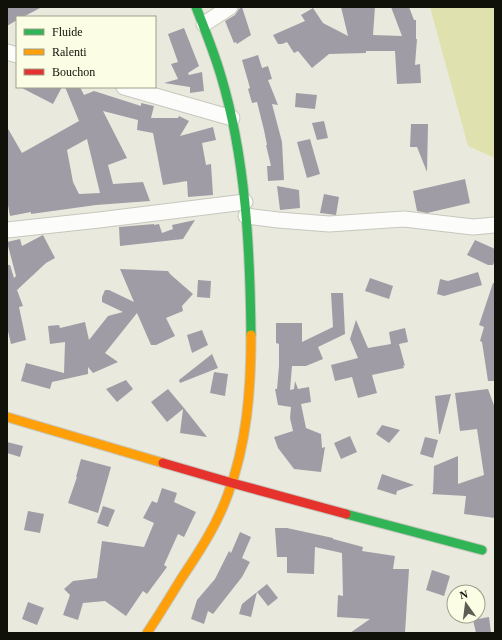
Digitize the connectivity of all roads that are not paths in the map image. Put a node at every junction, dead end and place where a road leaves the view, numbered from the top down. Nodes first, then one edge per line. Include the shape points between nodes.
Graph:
1 (196, 7) edge
2 (230, 7) edge
3 (204, 24) junction
4 (127, 88) edge
5 (232, 118) junction
6 (246, 209) junction
7 (495, 225) edge
8 (7, 230) edge
9 (7, 417) edge
10 (232, 482) junction
11 (482, 550) dead end
12 (147, 633) edge

1 - 3 street
2 - 3 street
3 - 5 street
4 - 5 street
5 - 6 street
6 - 7 street via 329,224 404,219 472,227
6 - 8 street
6 - 10 street via 252,337 248,407 241,454
9 - 10 street
10 - 11 street
10 - 12 street via 213,528 195,560

